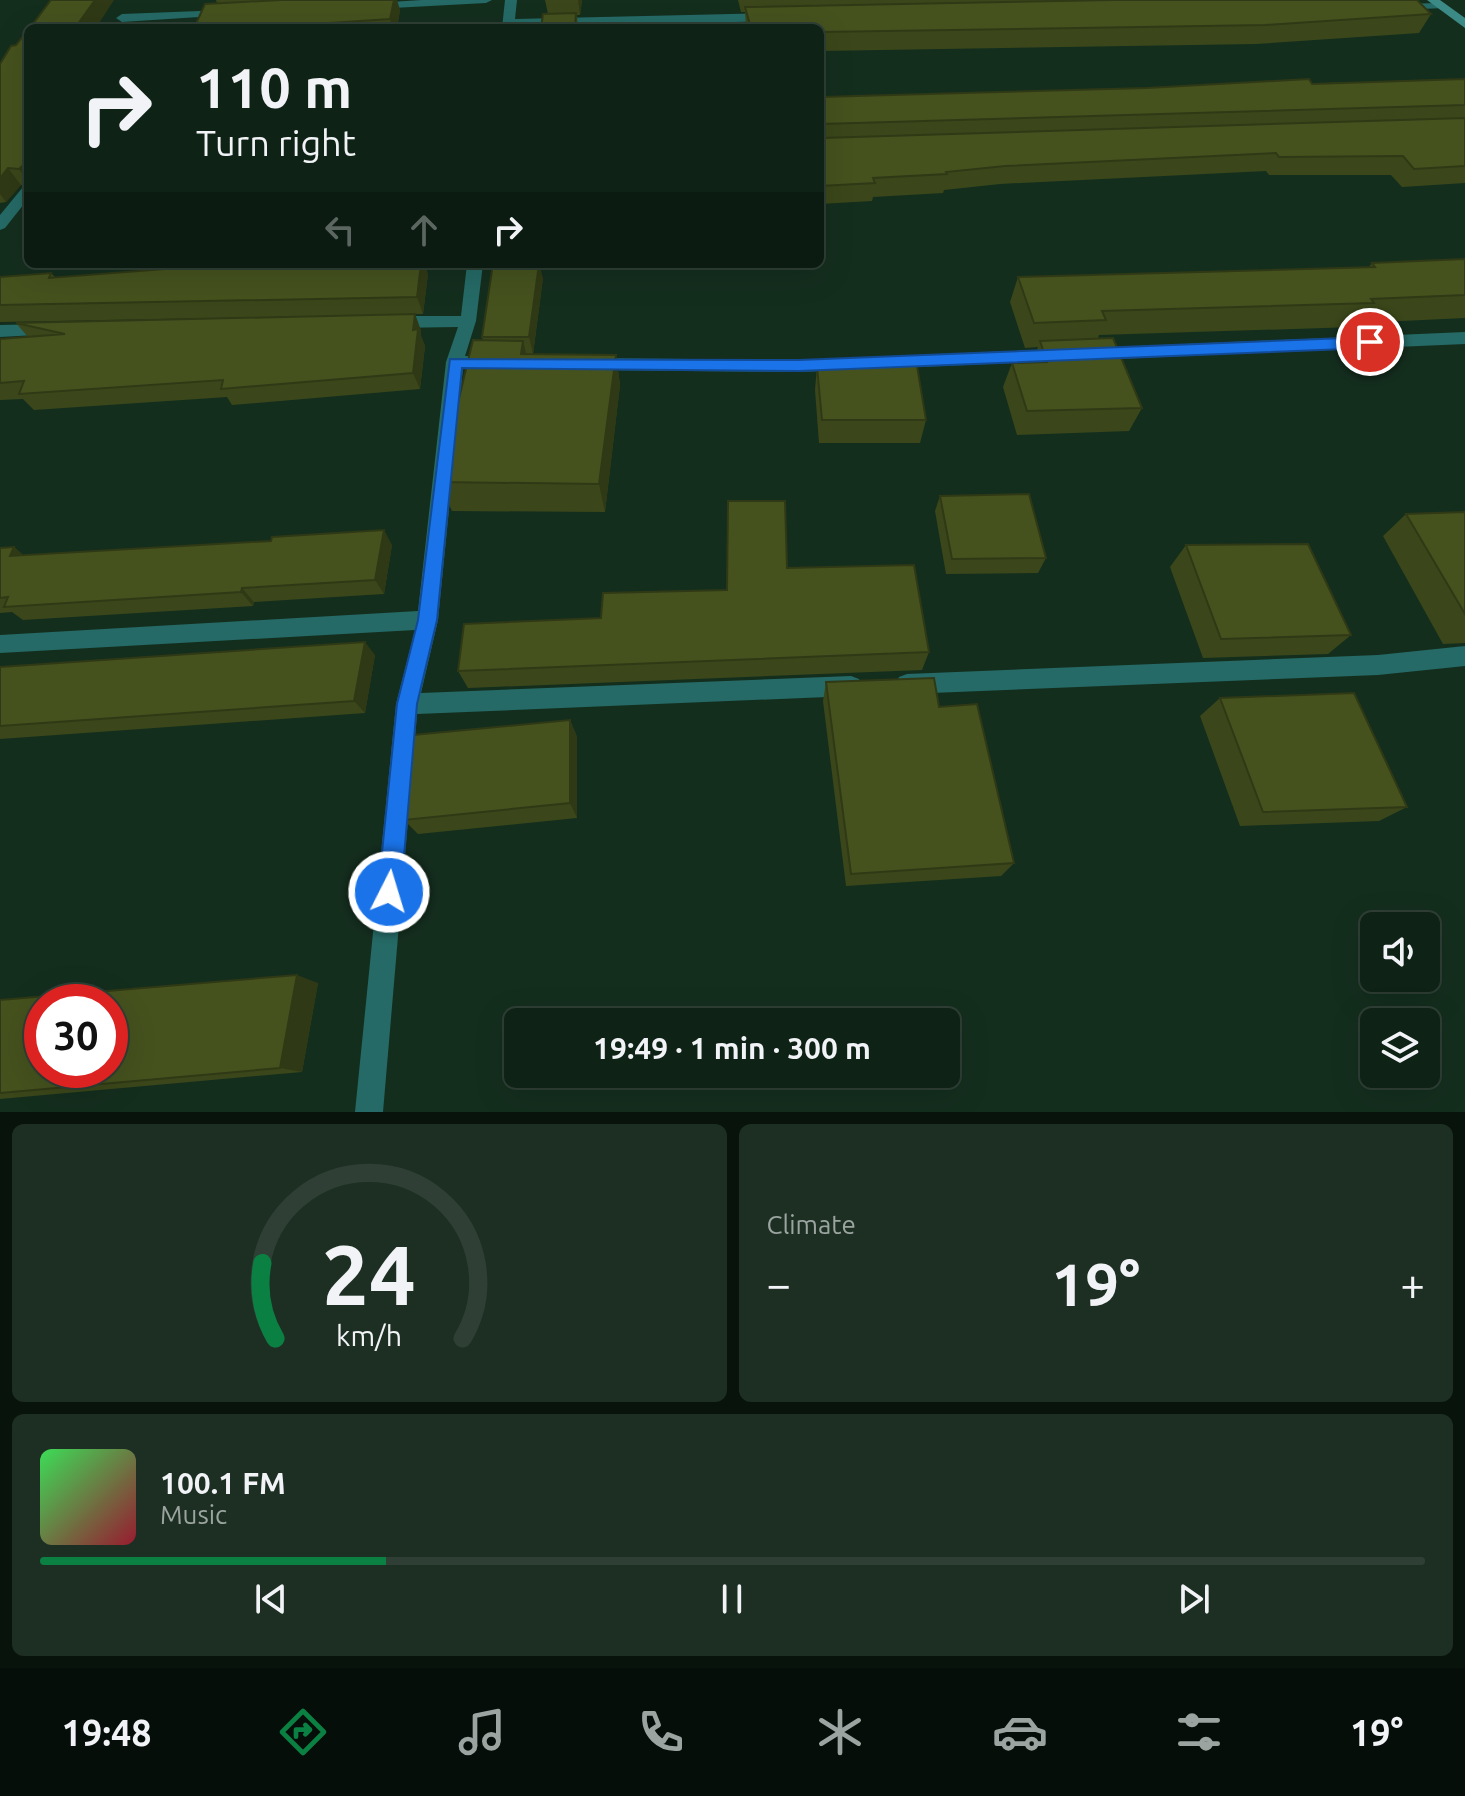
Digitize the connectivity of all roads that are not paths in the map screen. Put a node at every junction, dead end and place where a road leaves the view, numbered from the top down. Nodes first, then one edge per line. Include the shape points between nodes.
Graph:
1 (132, 0) edge
2 (486, 0) edge
3 (511, 0) edge
4 (1437, 3) edge
5 (360, 6) edge
6 (1378, 7) edge
7 (233, 12) edge
8 (779, 17) edge
9 (120, 23) edge
10 (508, 24) edge
11 (542, 24) edge
12 (1465, 24) edge
13 (24, 195) edge
14 (0, 225) edge
15 (475, 268) edge
16 (468, 321) junction
17 (374, 323) edge
18 (62, 330) edge
19 (0, 331) edge
20 (1465, 338) edge
21 (455, 362) junction
22 (518, 363) edge
23 (564, 363) edge
24 (428, 620) junction
25 (0, 644) edge
26 (1465, 656) edge
27 (407, 704) junction
28 (369, 1112) edge

1 - 9 street
2 - 5 street
3 - 10 street
4 - 6 street
4 - 12 street
7 - 9 street
8 - 11 street
13 - 14 street
15 - 16 street
16 - 17 street
16 - 21 street
18 - 19 street
20 - 23 street via 799,366
21 - 22 street
21 - 24 street
24 - 25 street
24 - 27 street
26 - 27 street via 1378,665
27 - 28 street

